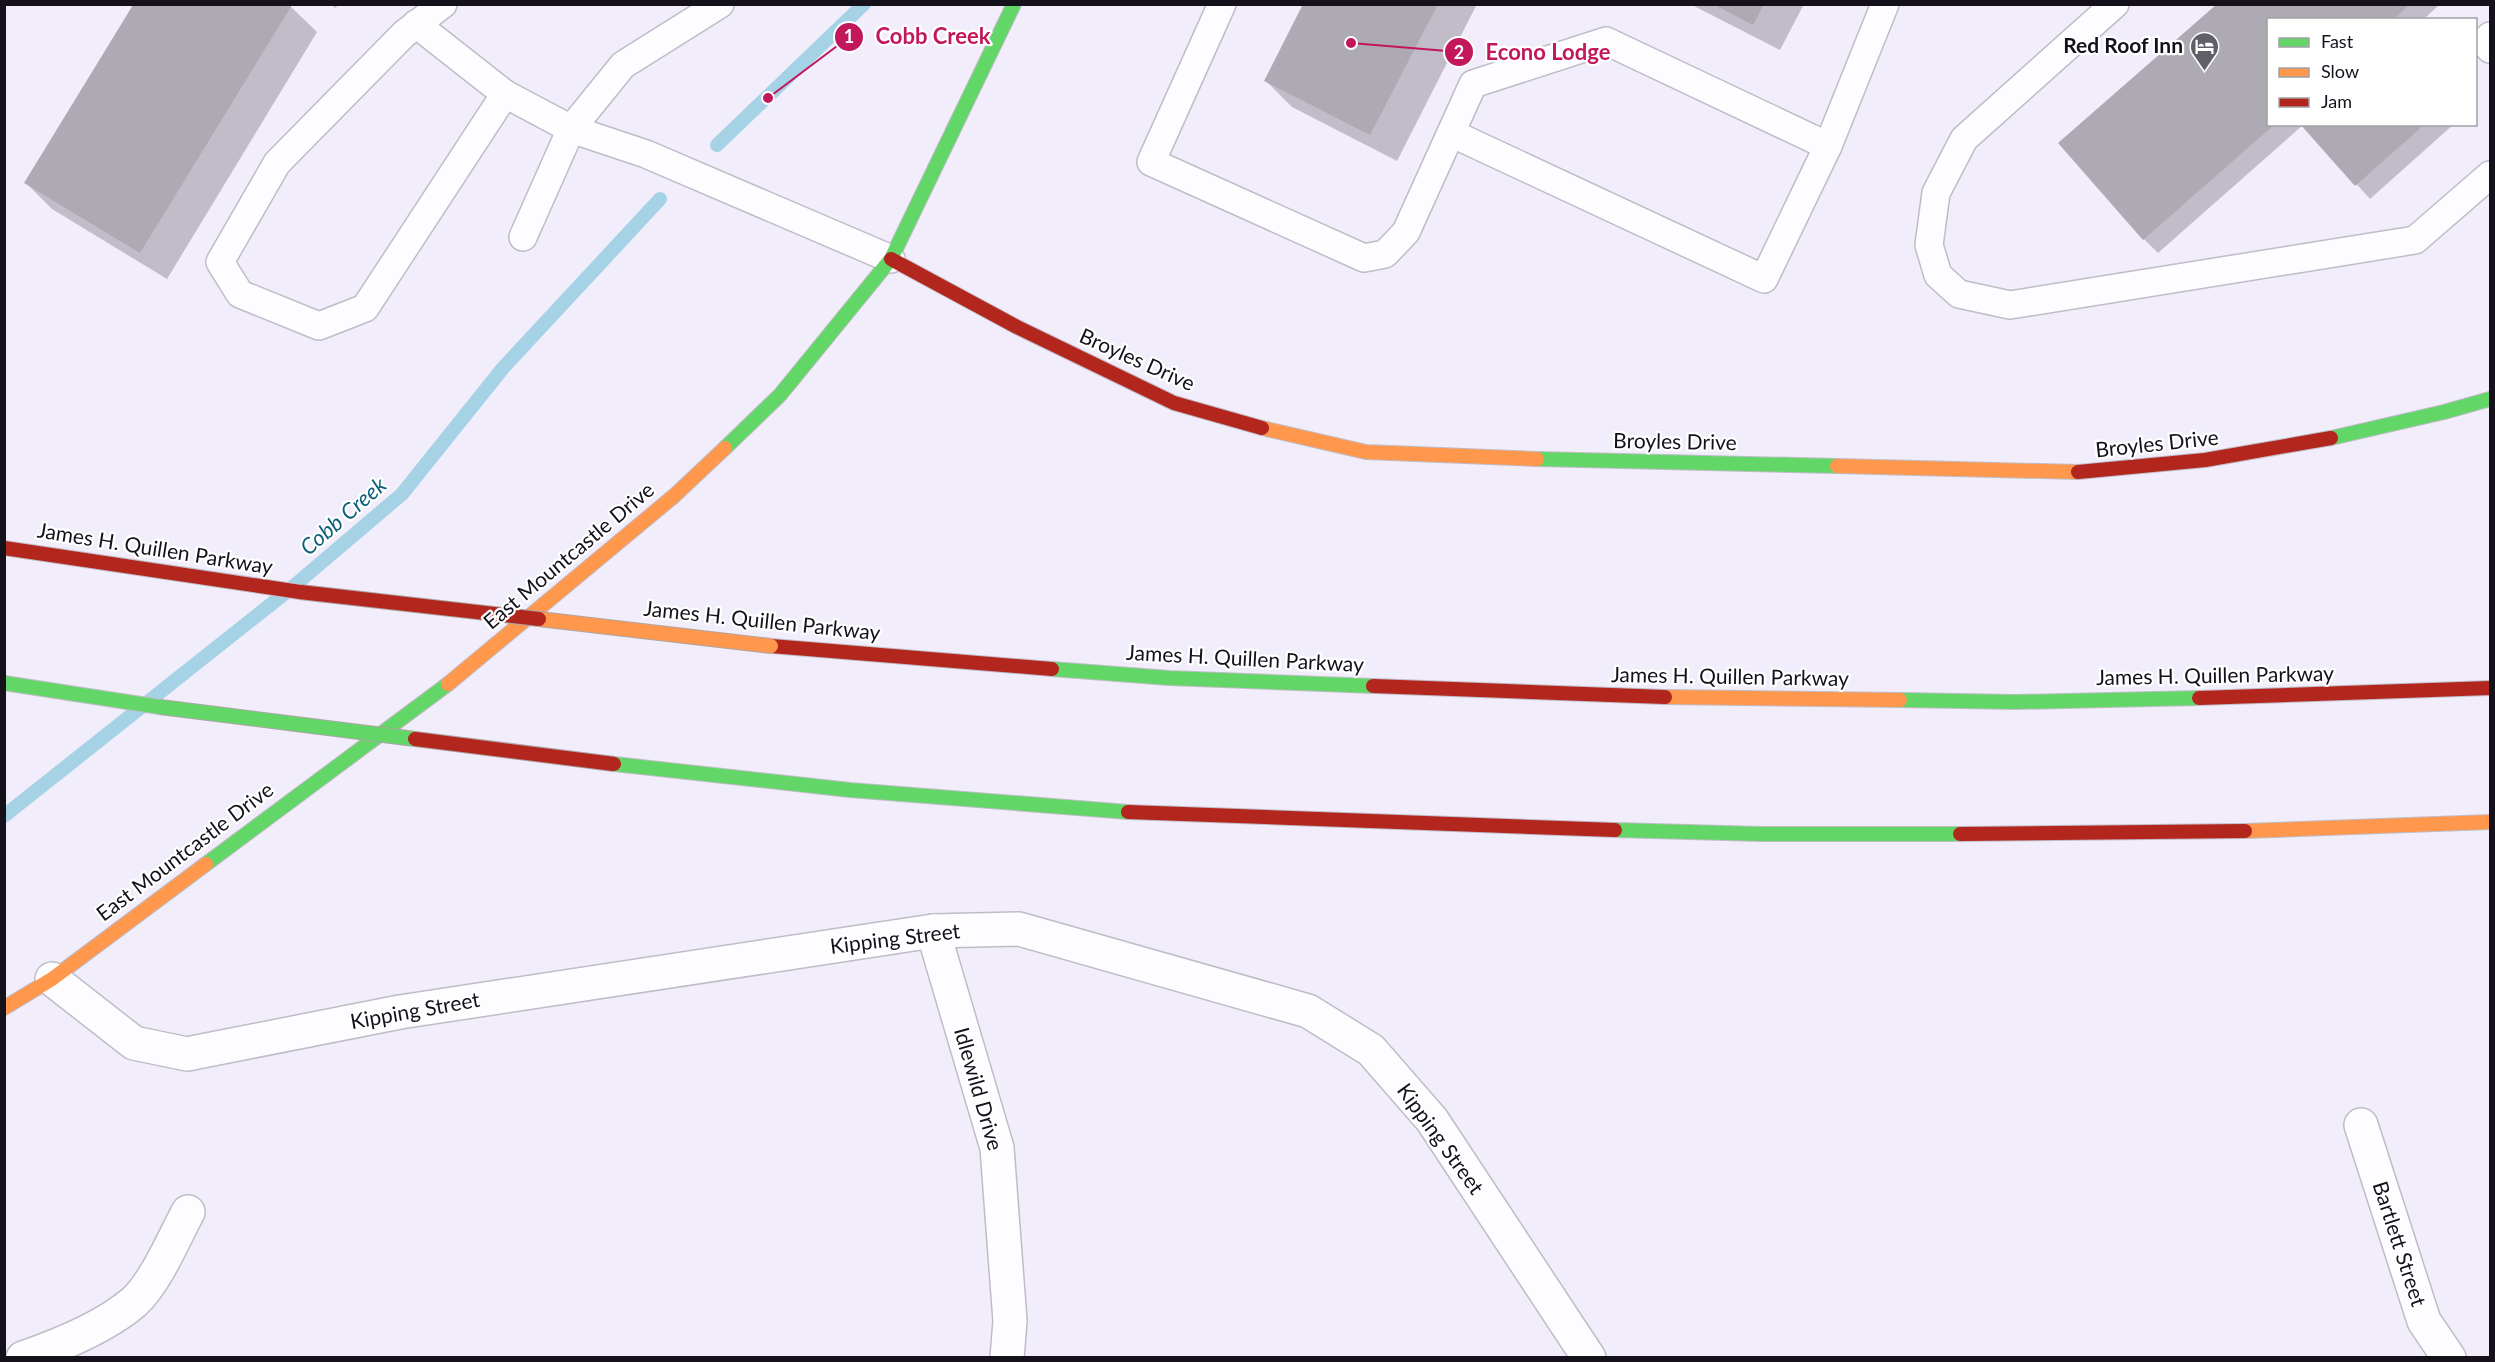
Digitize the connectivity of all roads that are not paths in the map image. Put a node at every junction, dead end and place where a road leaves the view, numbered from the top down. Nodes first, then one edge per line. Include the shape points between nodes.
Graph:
1 (442, 4) edge
2 (720, 4) edge
3 (1014, 4) edge
4 (1221, 4) edge
5 (1886, 4) edge
6 (2115, 4) edge
7 (416, 24) junction
8 (2490, 36) edge
9 (2490, 49) edge
10 (505, 94) junction
11 (571, 129) junction
12 (1450, 133) junction
13 (1828, 146) junction
14 (2490, 175) edge
15 (522, 237) dead end
16 (891, 259) junction
17 (2490, 399) edge
18 (4, 548) edge
19 (4, 683) edge
20 (2490, 688) edge
21 (2490, 822) edge
22 (933, 931) junction
23 (51, 979) junction
24 (4, 1008) edge
25 (2361, 1125) dead end
26 (188, 1212) dead end
27 (23, 1358) edge
28 (1006, 1358) edge
29 (1589, 1358) edge
30 (2449, 1358) edge

1 - 7 lane
2 - 11 lane via 623,65
3 - 16 main road, East Mountcastle Drive
4 - 12 lane via 1151,162 1364,258 1385,254 1406,232
5 - 13 lane
6 - 14 lane via 1964,139 1936,193 1929,245 1938,275 1959,294 2010,305 2415,240
7 - 10 lane
7 - 10 lane via 277,163 220,262 240,294 319,326 365,308
8 - 9 lane via 2484,42
10 - 11 lane
11 - 15 lane
11 - 16 lane via 646,154
12 - 13 lane via 1473,84 1606,41
12 - 13 lane via 1764,279
16 - 17 main road, Broyles Drive via 1017,327 1174,403 1366,452 2089,472 2175,465 2274,450
16 - 23 main road, East Mountcastle Drive via 780,395 674,496 458,675
18 - 20 main road, James H. Quillen Parkway, bridge via 300,592 771,645 1169,678 1618,697 2016,702
19 - 21 main road, bridge via 160,707 614,764 850,790 1127,812 1761,834 2172,833
22 - 23 street, Kipping Street via 400,1012 187,1054 134,1043
22 - 28 street, Idlewild Drive via 997,1148 1010,1322
22 - 29 street, Kipping Street via 1019,929 1308,1011 1371,1050 1432,1120
23 - 24 main road, East Mountcastle Drive
25 - 30 street, Bartlett Street via 2424,1321
26 - 27 street via 134,1302 92,1328

